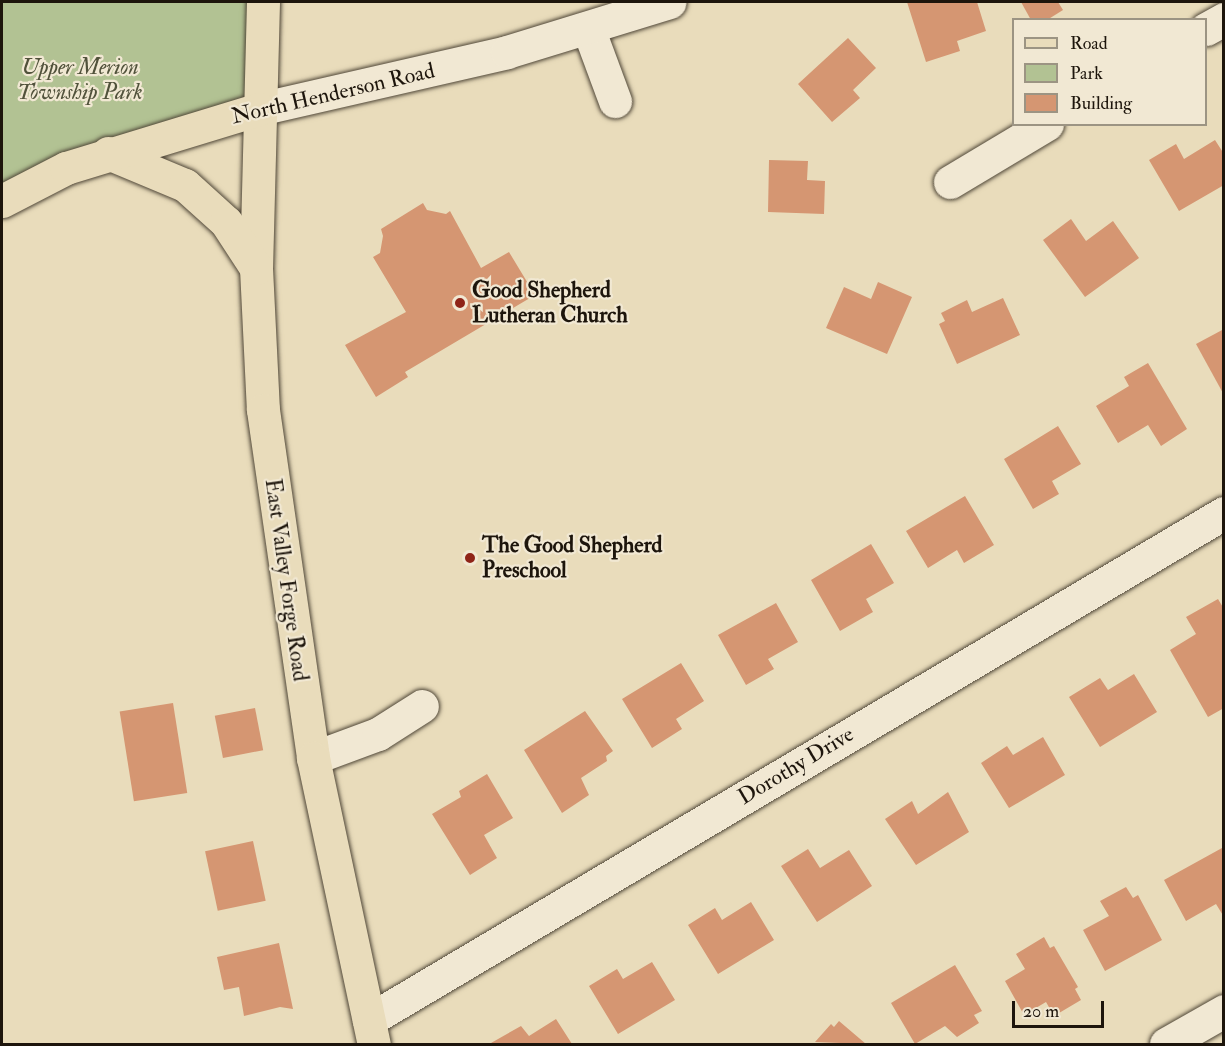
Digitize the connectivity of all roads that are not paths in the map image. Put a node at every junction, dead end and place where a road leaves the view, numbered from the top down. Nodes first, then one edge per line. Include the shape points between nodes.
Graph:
1 (263, 2) edge
2 (669, 2) edge
3 (1224, 19) edge
4 (588, 28) junction
5 (1207, 28) edge
6 (615, 101) dead end
7 (259, 109) junction
8 (1044, 126) edge
9 (108, 153) junction
10 (950, 182) dead end
11 (2, 201) edge
12 (256, 268) junction
13 (1224, 513) edge
14 (422, 706) dead end
15 (313, 758) junction
16 (1212, 1026) edge
17 (371, 1032) edge
18 (1166, 1044) edge

1 - 7 main road, East Valley Forge Road
2 - 4 street, North Henderson Road
3 - 5 street
4 - 6 street
4 - 7 street, North Henderson Road via 507,52
7 - 9 main road, North Henderson Road
7 - 12 main road, East Valley Forge Road
8 - 10 street
9 - 11 main road, North Henderson Road via 57,172
9 - 12 main road via 185,185 225,222
12 - 15 main road, East Valley Forge Road via 271,480
13 - 17 street, Dorothy Drive
14 - 15 street via 378,734
15 - 17 main road, East Valley Forge Road
16 - 18 street

